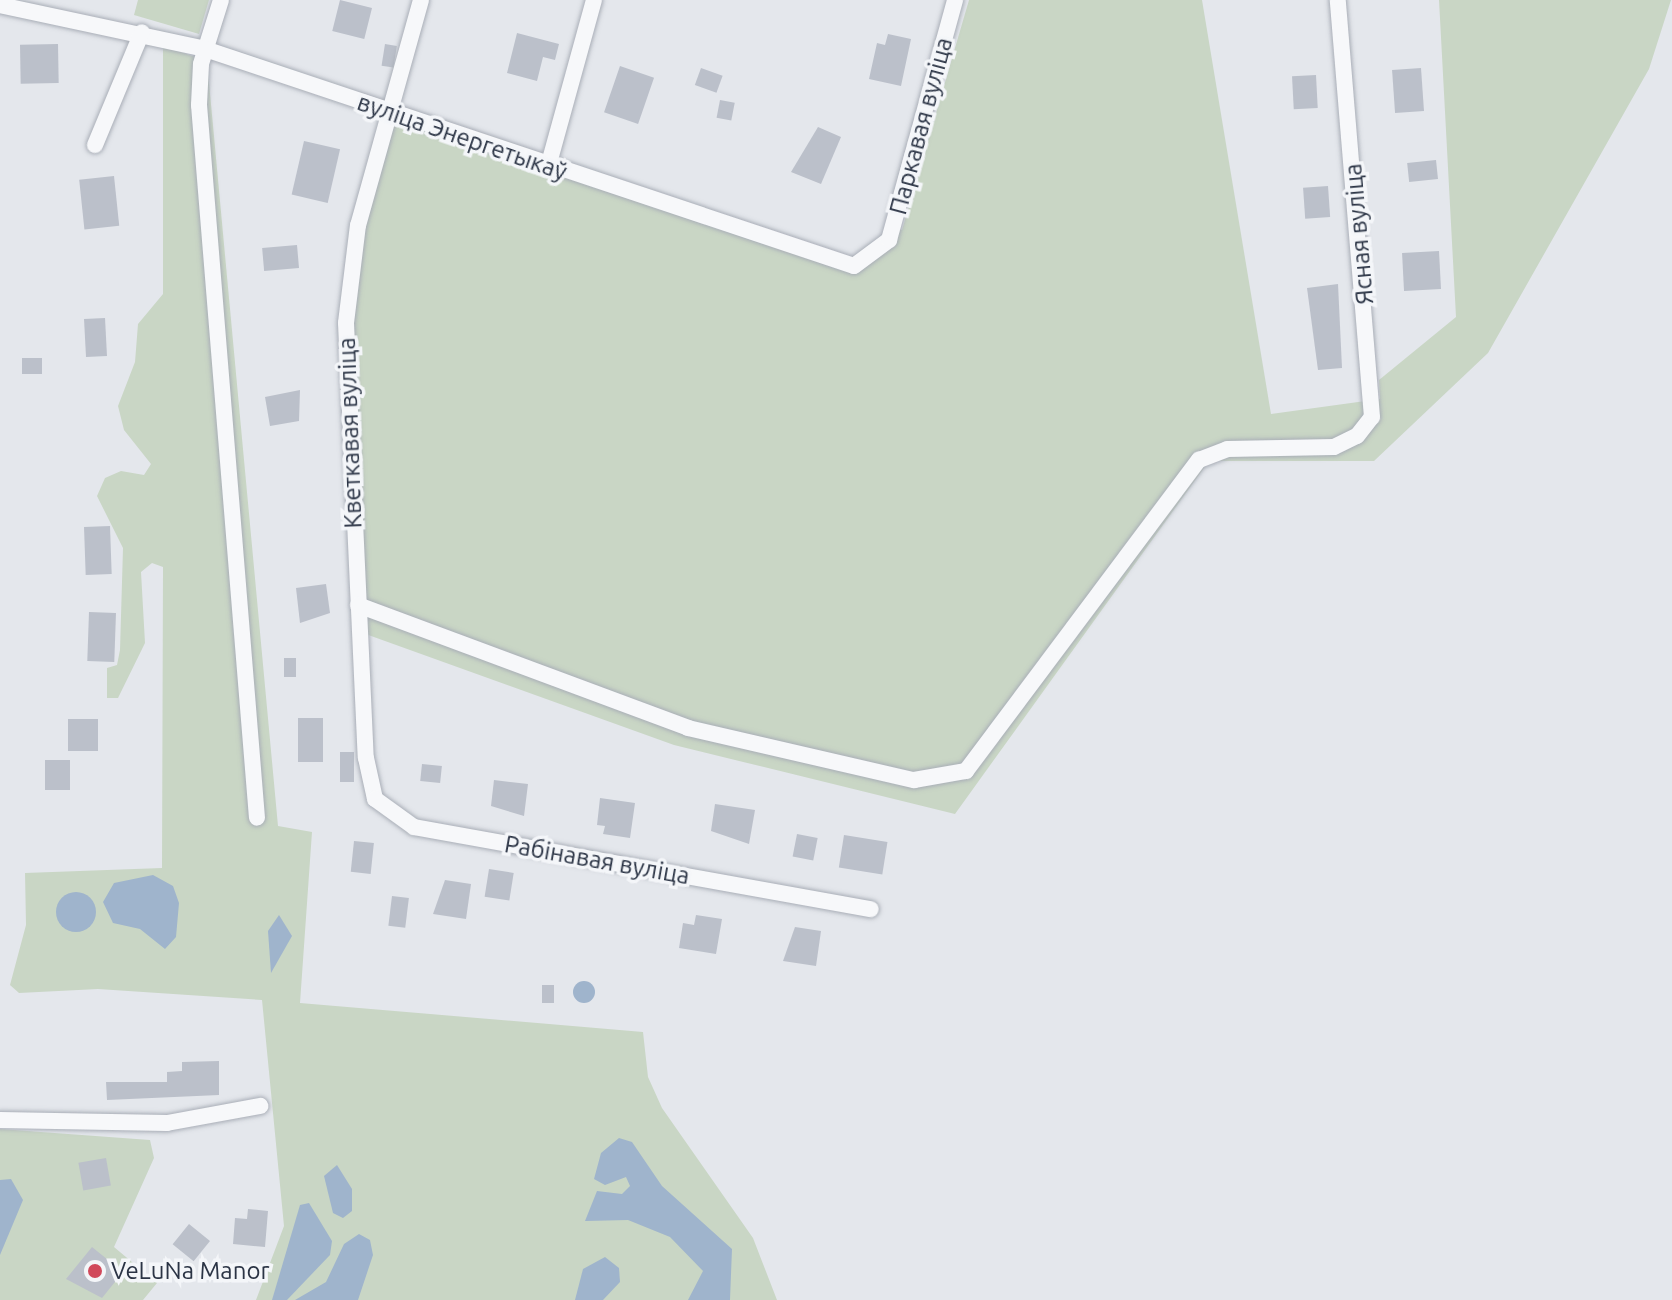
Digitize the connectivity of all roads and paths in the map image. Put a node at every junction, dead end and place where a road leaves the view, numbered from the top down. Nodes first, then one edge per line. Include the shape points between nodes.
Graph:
1 (221, 0) edge
2 (421, 0) edge
3 (594, 0) edge
4 (955, 0) edge
5 (1338, 0) edge
6 (34, 4) edge
7 (0, 5) edge
8 (142, 32) junction
9 (205, 49) junction
10 (389, 112) junction
11 (95, 145) dead end
12 (548, 167) junction
13 (883, 250) joint
14 (358, 605) junction
15 (366, 758) joint
16 (257, 818) dead end
17 (871, 909) dead end
18 (260, 1106) dead end
19 (0, 1120) edge

1 - 9 street
2 - 10 street
3 - 12 street
4 - 13 street, Паркавая вуліца
5 - 14 street, Ясная вуліца via 1374,402 1366,428 1334,447 1227,449 1199,460 989,748 966,771 914,780 688,728
6 - 7 street, вуліца Энергетыкаў
6 - 8 street, вуліца Энергетыкаў
8 - 9 street, вуліца Энергетыкаў
8 - 11 street
9 - 10 street, вуліца Энергетыкаў
9 - 16 street via 200,128
10 - 12 street, вуліца Энергетыкаў
10 - 14 street, Кветкавая вуліца via 358,225 346,323
12 - 13 street, вуліца Энергетыкаў via 843,265
14 - 15 street, Кветкавая вуліца
15 - 17 street, Рабінавая вуліца via 375,799 414,827
18 - 19 street via 146,1124

